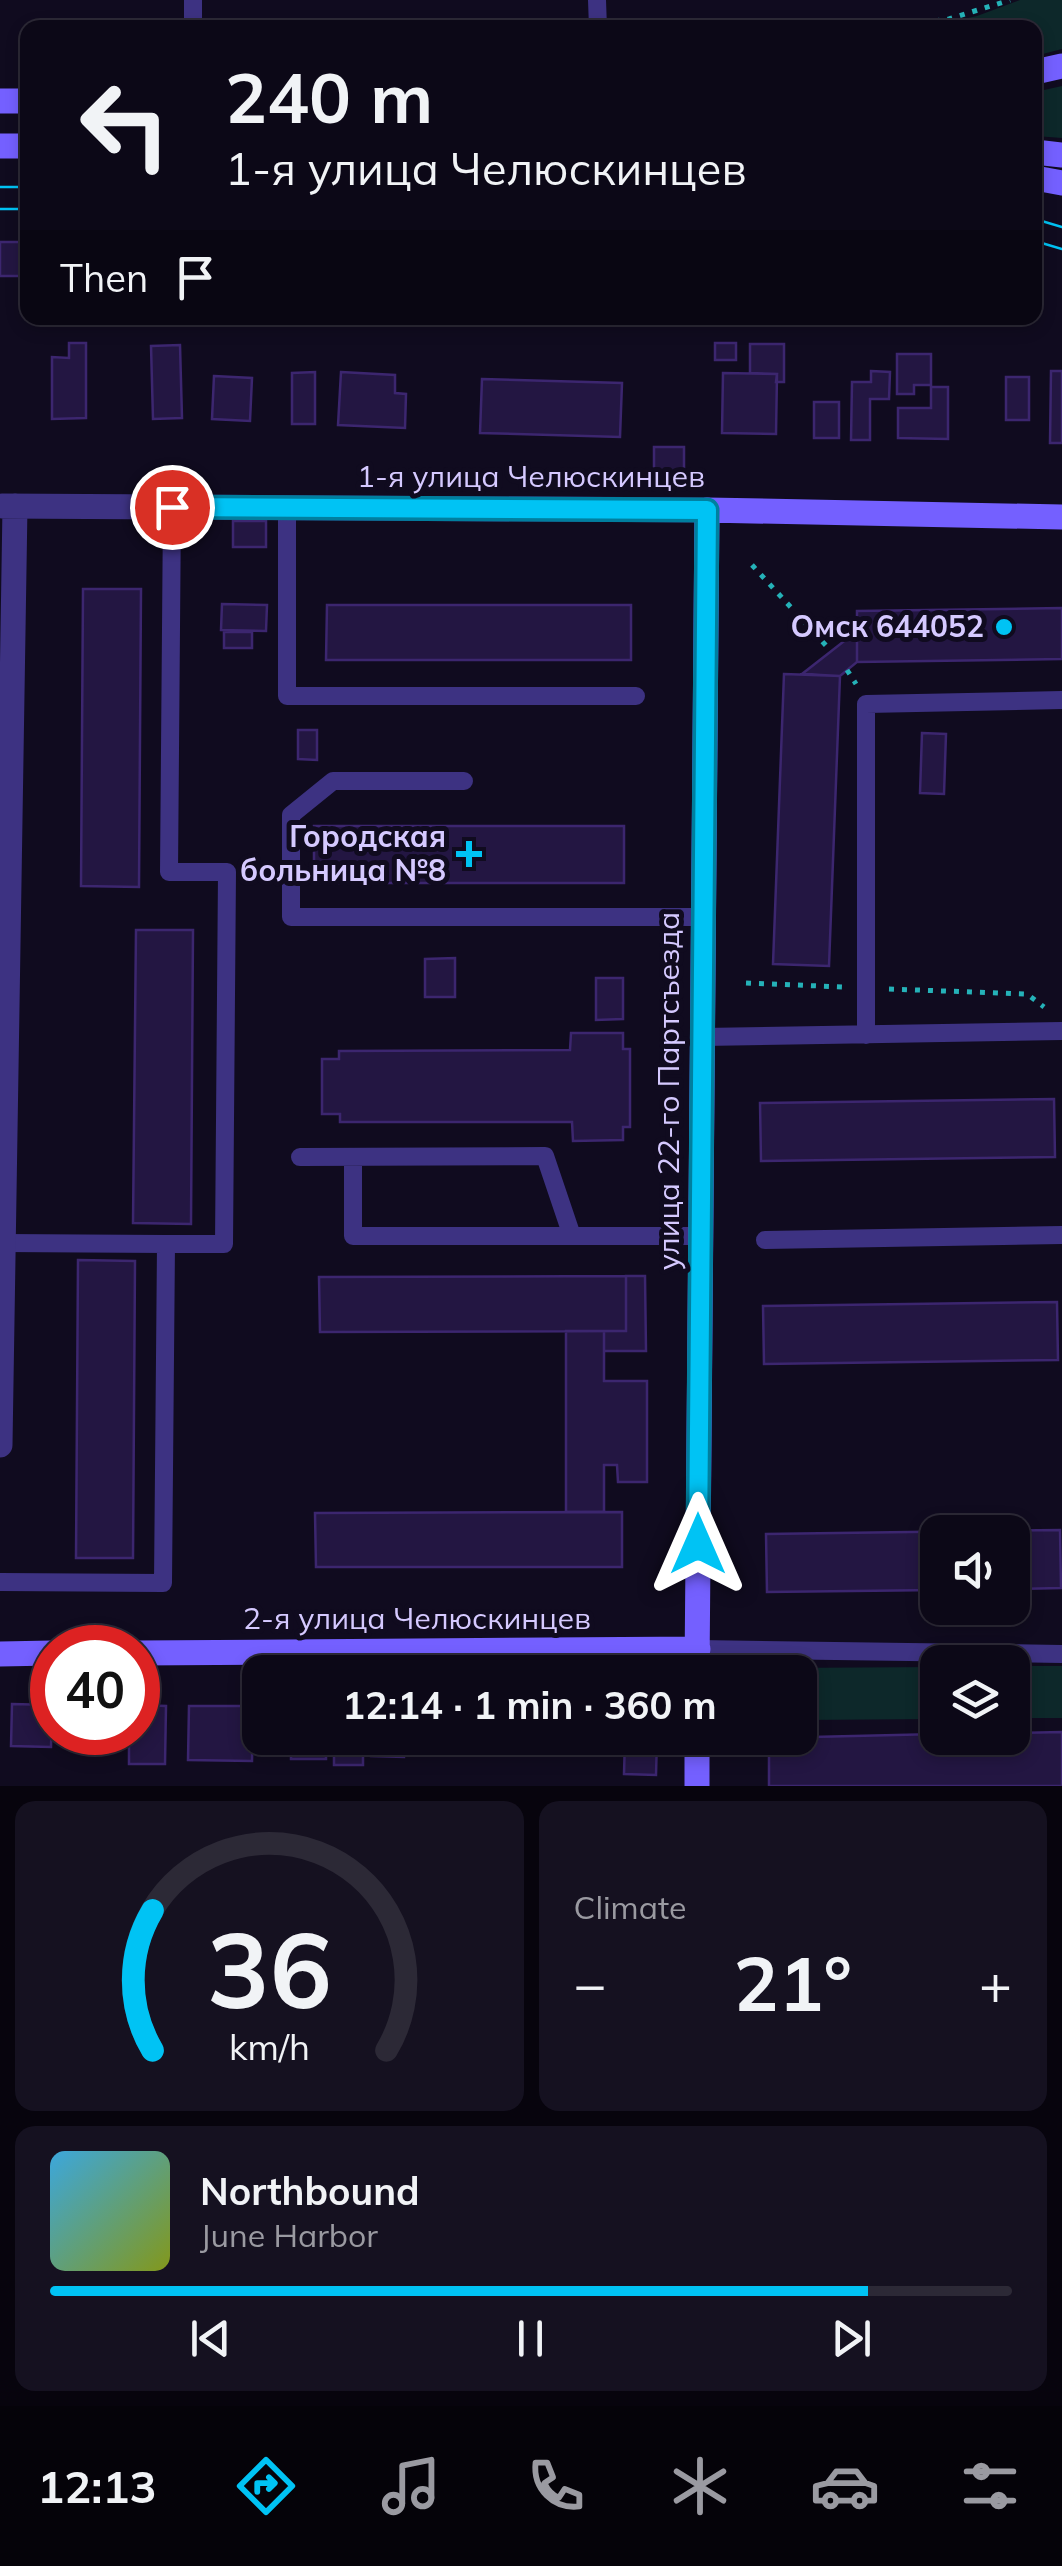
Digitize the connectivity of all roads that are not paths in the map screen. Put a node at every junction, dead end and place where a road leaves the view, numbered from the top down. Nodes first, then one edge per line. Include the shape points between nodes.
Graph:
1 (8, 506) edge
2 (172, 507) junction
3 (287, 508) junction
4 (707, 510) junction
5 (1062, 517) edge
6 (6, 646) edge
7 (636, 696) dead end
8 (1062, 700) edge
9 (464, 781) dead end
10 (703, 917) junction
11 (1062, 1031) edge
12 (866, 1035) junction
13 (703, 1037) junction
14 (300, 1157) dead end
15 (353, 1157) junction
16 (1062, 1235) edge
17 (572, 1236) junction
18 (701, 1236) junction
19 (765, 1240) dead end
20 (4, 1242) junction
21 (166, 1244) junction
22 (0, 1445) edge
23 (0, 1582) edge
24 (160, 1653) edge
25 (0, 1654) edge
26 (30, 1654) edge
27 (1062, 1654) edge
28 (278, 1655) edge
29 (698, 1655) edge
30 (817, 1659) edge
31 (697, 1755) edge
32 (697, 1786) edge

1 - 2 street, 1-я улица Челюскинцев
1 - 6 street
2 - 3 street, 1-я улица Челюскинцев
2 - 21 lane via 169,872 227,872 224,1244
3 - 4 street, 1-я улица Челюскинцев
3 - 7 lane via 287,696
4 - 5 street, 1-я улица Челюскинцев
4 - 10 street, улица 22-го Партсъезда
6 - 20 street
8 - 12 lane via 866,704
9 - 10 lane via 333,780 291,814 292,917
10 - 13 street, улица 22-го Партсъезда
11 - 12 lane
12 - 13 lane
13 - 18 street, улица 22-го Партсъезда
14 - 15 lane
15 - 17 lane via 545,1156
15 - 17 lane via 352,1236
16 - 19 lane
17 - 18 lane
18 - 29 street, улица 22-го Партсъезда
20 - 21 lane
20 - 22 street
21 - 23 lane via 164,1583
24 - 28 street, 2-я улица Челюскинцев
25 - 26 street
27 - 30 lane
31 - 32 street

